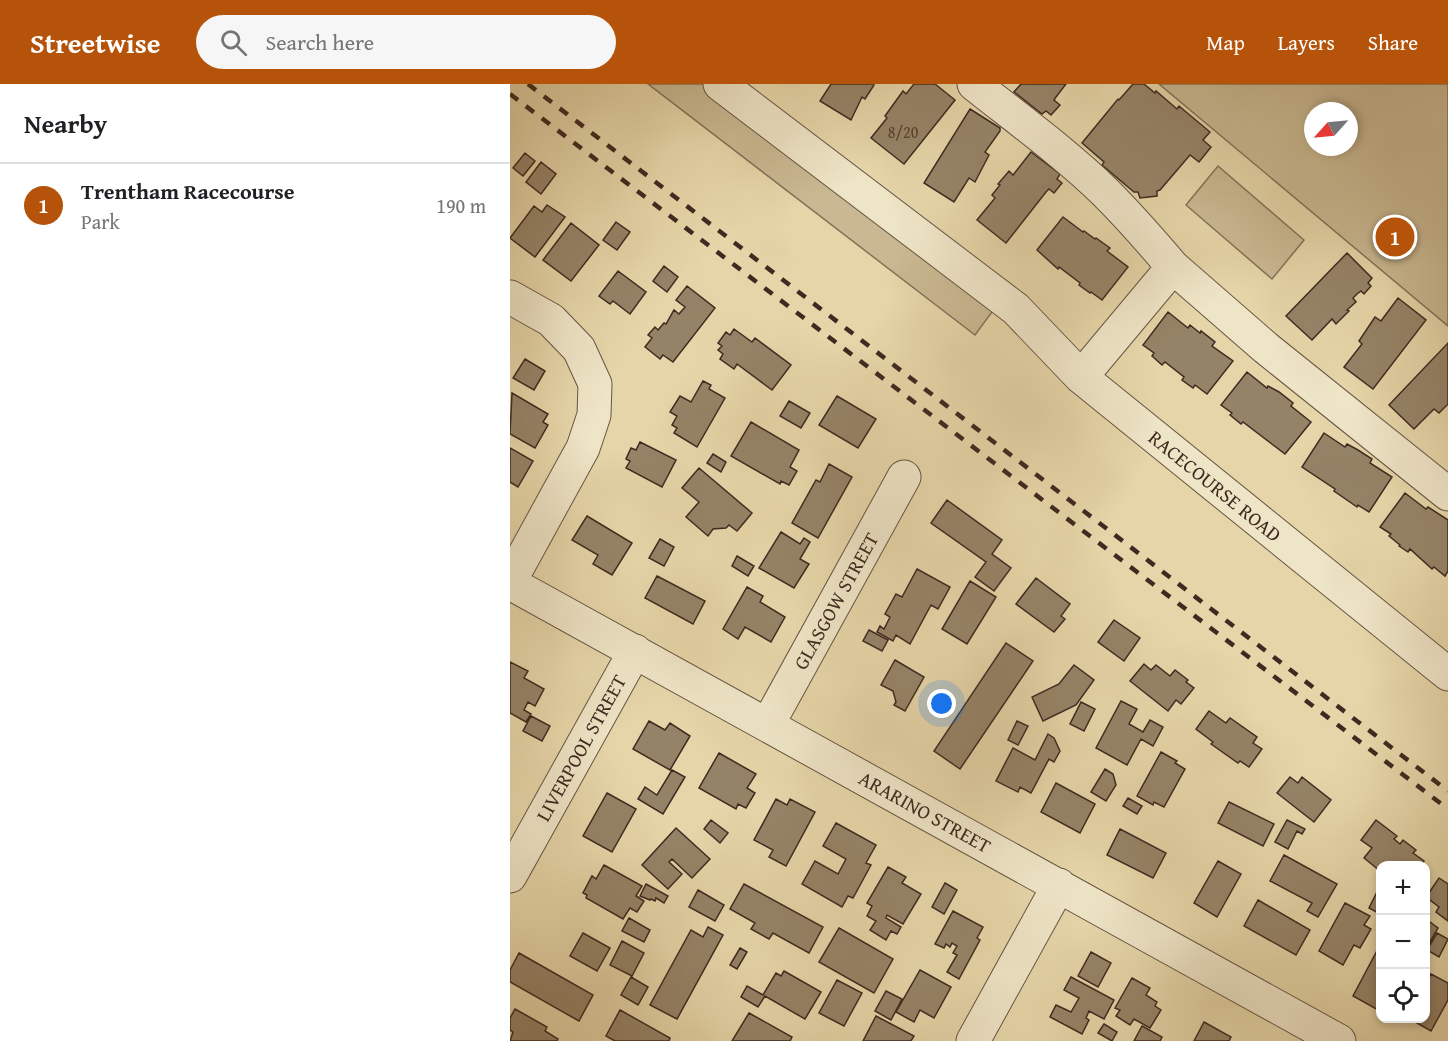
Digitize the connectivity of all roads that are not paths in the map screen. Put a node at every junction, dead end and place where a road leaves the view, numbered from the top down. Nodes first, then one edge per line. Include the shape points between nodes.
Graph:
1 (720, 84) edge
2 (974, 84) edge
3 (1173, 267) junction
4 (510, 297) edge
5 (1081, 377) junction
6 (904, 477) dead end
7 (1448, 494) edge
8 (510, 582) edge
9 (635, 651) junction
10 (1448, 674) edge
11 (768, 724) junction
12 (510, 876) edge
13 (1059, 885) junction
14 (973, 1041) edge
15 (1339, 1041) edge

1 - 5 street, RACECOURSE ROAD via 1016,309
2 - 3 street via 1104,191
3 - 5 street
3 - 7 street via 1266,348
4 - 8 street via 551,320 579,349 594,384 594,415 583,448
5 - 10 street, RACECOURSE ROAD
6 - 11 street, GLASGOW STREET
8 - 9 street, ARARINO STREET
9 - 11 street, ARARINO STREET
9 - 12 street, LIVERPOOL STREET
11 - 13 street, ARARINO STREET
13 - 14 street
13 - 15 street, ARARINO STREET

